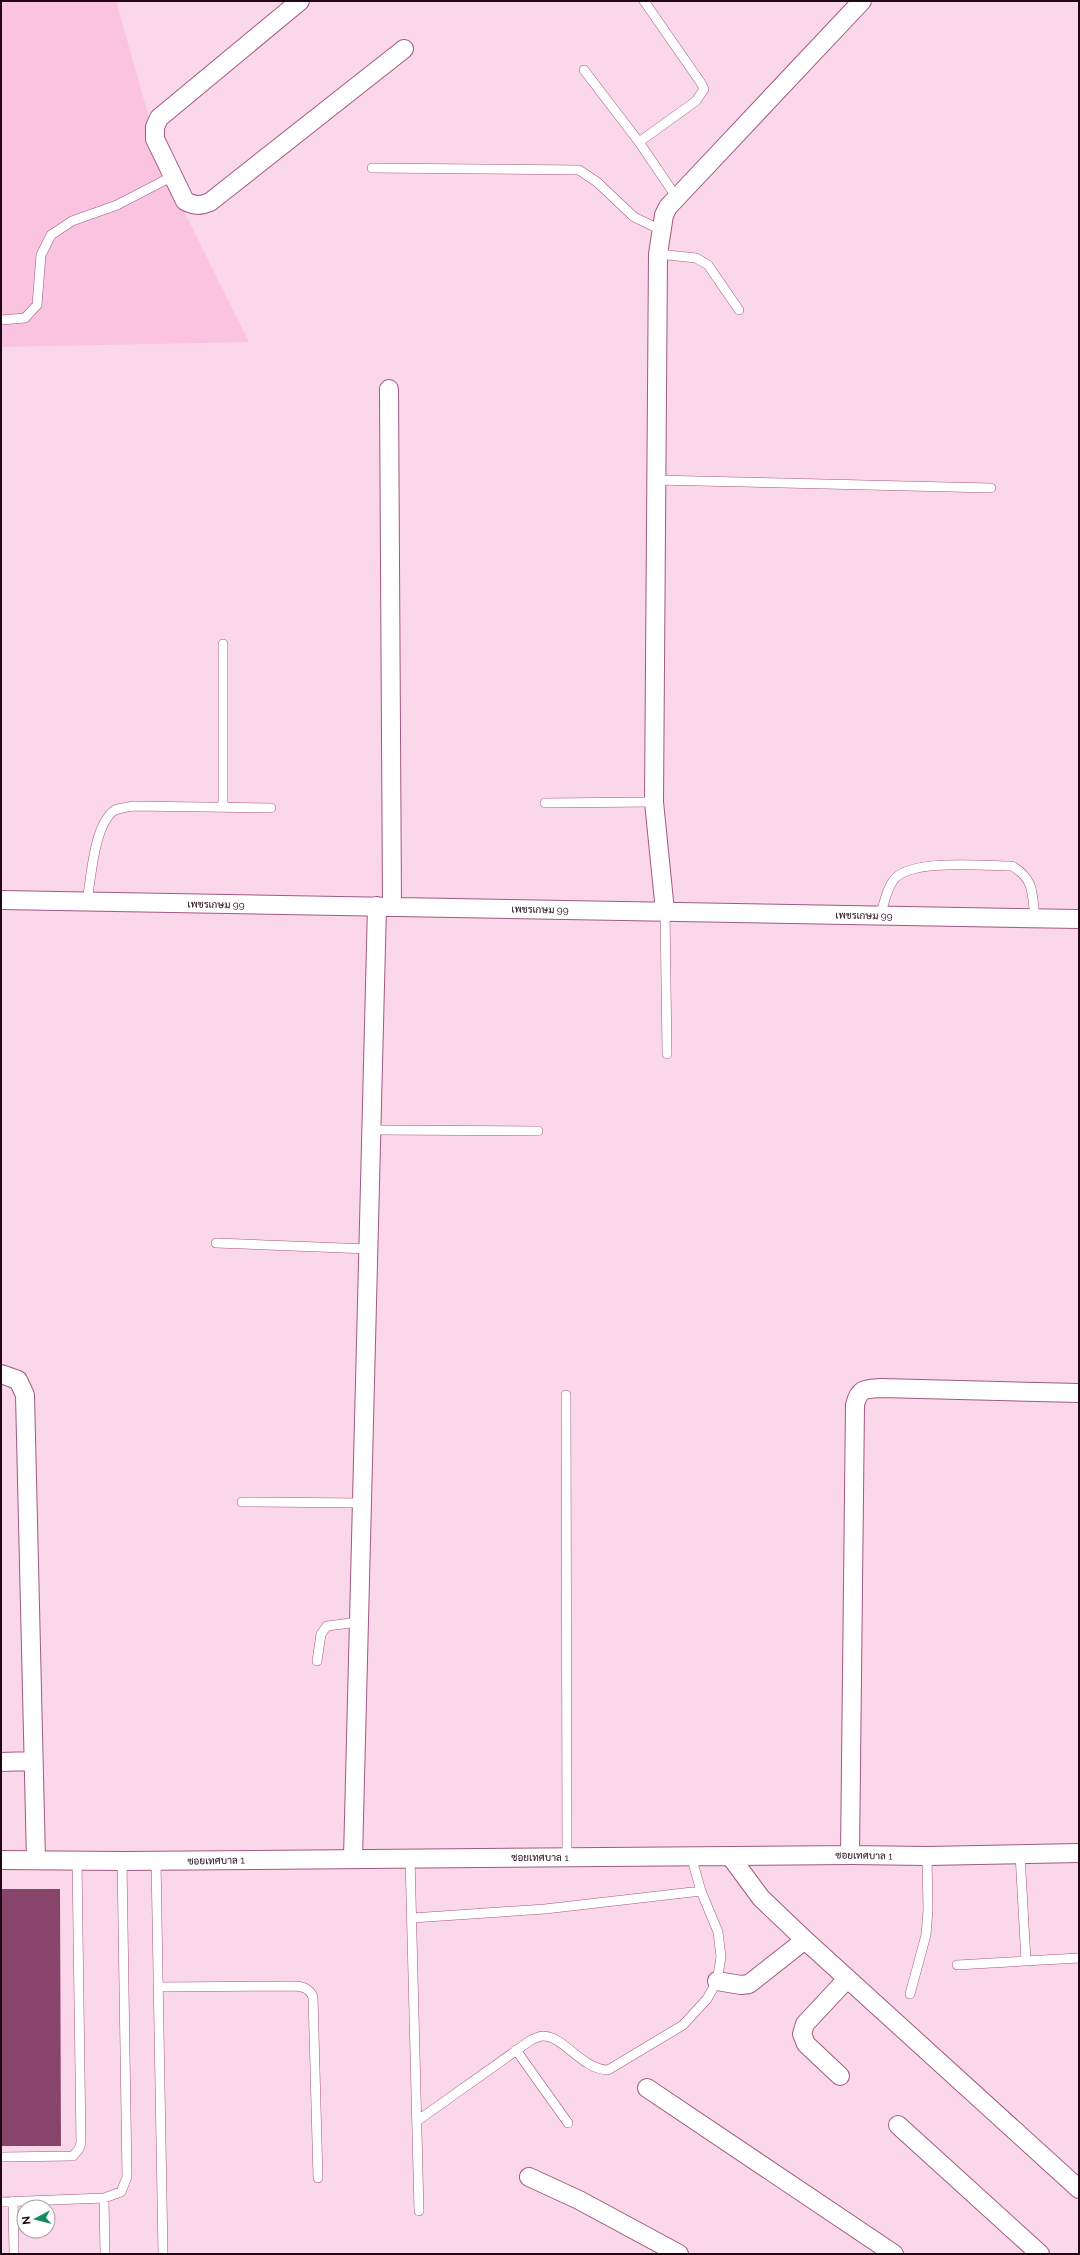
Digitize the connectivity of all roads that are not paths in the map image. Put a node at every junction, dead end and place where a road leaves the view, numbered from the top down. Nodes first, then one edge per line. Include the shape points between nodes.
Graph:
1 (300, 1) edge
2 (644, 1) edge
3 (862, 1) edge
4 (404, 49) dead end
5 (584, 70) dead end
6 (639, 142) junction
7 (372, 168) dead end
8 (173, 176) junction
9 (677, 198) junction
10 (661, 230) junction
11 (658, 254) junction
12 (739, 310) dead end
13 (1, 320) edge
14 (389, 390) dead end
15 (655, 480) junction
16 (991, 488) dead end
17 (223, 644) dead end
18 (654, 802) junction
19 (545, 803) dead end
20 (223, 807) junction
21 (272, 808) dead end
22 (1, 900) edge
23 (87, 902) junction
24 (384, 906) junction
25 (665, 911) junction
26 (880, 916) junction
27 (1035, 918) junction
28 (1079, 919) edge
29 (667, 1054) dead end
30 (372, 1130) junction
31 (538, 1131) dead end
32 (216, 1243) dead end
33 (368, 1249) junction
34 (1, 1374) edge
35 (1079, 1393) edge
36 (566, 1395) dead end
37 (242, 1502) dead end
38 (362, 1503) junction
39 (359, 1622) junction
40 (317, 1661) dead end
41 (33, 1761) junction
42 (1, 1762) edge
43 (1079, 1853) edge
44 (1020, 1854) junction
45 (850, 1855) junction
46 (691, 1856) junction
47 (730, 1856) junction
48 (927, 1856) junction
49 (410, 1857) junction
50 (567, 1857) junction
51 (353, 1858) junction
52 (1, 1860) edge
53 (36, 1860) junction
54 (77, 1860) junction
55 (122, 1861) junction
56 (156, 1861) junction
57 (701, 1891) junction
58 (412, 1918) junction
59 (805, 1940) junction
60 (1079, 1958) edge
61 (1026, 1961) junction
62 (957, 1965) dead end
63 (847, 1980) junction
64 (717, 1981) junction
65 (158, 1987) junction
66 (910, 1994) dead end
67 (516, 2050) junction
68 (840, 2076) dead end
69 (647, 2088) dead end
70 (417, 2121) junction
71 (568, 2123) dead end
72 (898, 2125) dead end
73 (1, 2157) edge
74 (529, 2177) dead end
75 (318, 2178) dead end
76 (1079, 2189) edge
77 (104, 2198) junction
78 (13, 2201) junction
79 (1, 2202) edge
80 (419, 2211) dead end
81 (14, 2254) edge
82 (105, 2254) edge
83 (163, 2254) edge
84 (679, 2254) edge
85 (894, 2254) edge
86 (1040, 2254) edge

1 - 8 street via 159,118 155,127 155,139
2 - 6 lane via 704,89 696,101
3 - 9 street
4 - 8 street via 210,202 200,206 185,201
5 - 6 lane
6 - 9 lane
7 - 10 lane via 579,170 597,182 634,217
8 - 13 lane via 117,205 72,221 51,235 42,255 37,304 25,318
9 - 10 street via 664,215
10 - 11 street
11 - 12 lane via 696,258 708,265
11 - 15 street
14 - 24 street
15 - 16 lane
15 - 18 street
17 - 20 lane
18 - 19 lane
18 - 25 street
20 - 21 lane
20 - 23 lane via 134,806 115,810 104,823 98,838
22 - 23 street, เพชรเกษม 99
23 - 24 street, เพชรเกษม 99
24 - 25 street, เพชรเกษม 99
24 - 30 street
25 - 26 street, เพชรเกษม 99
25 - 29 lane
26 - 27 street, เพชรเกษม 99
26 - 27 lane via 893,880 902,872 921,866 1012,866 1024,873 1030,883
27 - 28 street, เพชรเกษม 99
30 - 31 lane
30 - 33 street
32 - 33 lane
33 - 38 street
34 - 41 street via 18,1380 25,1396
35 - 45 street via 881,1388 865,1389 858,1394 854,1405
36 - 50 lane
37 - 38 lane
38 - 39 street
39 - 40 lane via 327,1626 321,1634
39 - 51 street
41 - 42 street
41 - 53 street
43 - 44 street, ซอยเทศบาล 1
44 - 48 street, ซอยเทศบาล 1
44 - 61 lane
45 - 47 street, ซอยเทศบาล 1
45 - 48 street, ซอยเทศบาล 1
46 - 47 street, ซอยเทศบาล 1
46 - 50 street, ซอยเทศบาล 1
46 - 57 lane
47 - 59 street via 761,1898
48 - 66 lane via 926,1935
49 - 50 street, ซอยเทศบาล 1
49 - 51 street, ซอยเทศบาล 1
49 - 58 lane
51 - 56 street, ซอยเทศบาล 1
52 - 53 street, ซอยเทศบาล 1
53 - 54 street, ซอยเทศบาล 1
54 - 55 street, ซอยเทศบาล 1
54 - 73 lane via 79,2149 73,2156
55 - 56 street, ซอยเทศบาล 1
55 - 77 lane via 127,2177 121,2192
56 - 65 lane
57 - 58 lane via 545,1909
57 - 64 lane via 718,1932 721,1957
58 - 70 lane
59 - 63 street
59 - 64 street via 749,1984
60 - 61 lane
61 - 62 lane
63 - 68 street via 805,2024 802,2034 806,2044
63 - 76 street
64 - 67 lane via 707,1999 683,2025 608,2070 588,2065 553,2039 542,2036 530,2040
65 - 75 lane via 296,1986 311,1992
65 - 83 lane
67 - 70 lane
67 - 71 lane
69 - 85 street
70 - 80 lane
72 - 86 street
74 - 84 street
77 - 78 lane
77 - 82 lane
78 - 79 lane
78 - 81 lane

